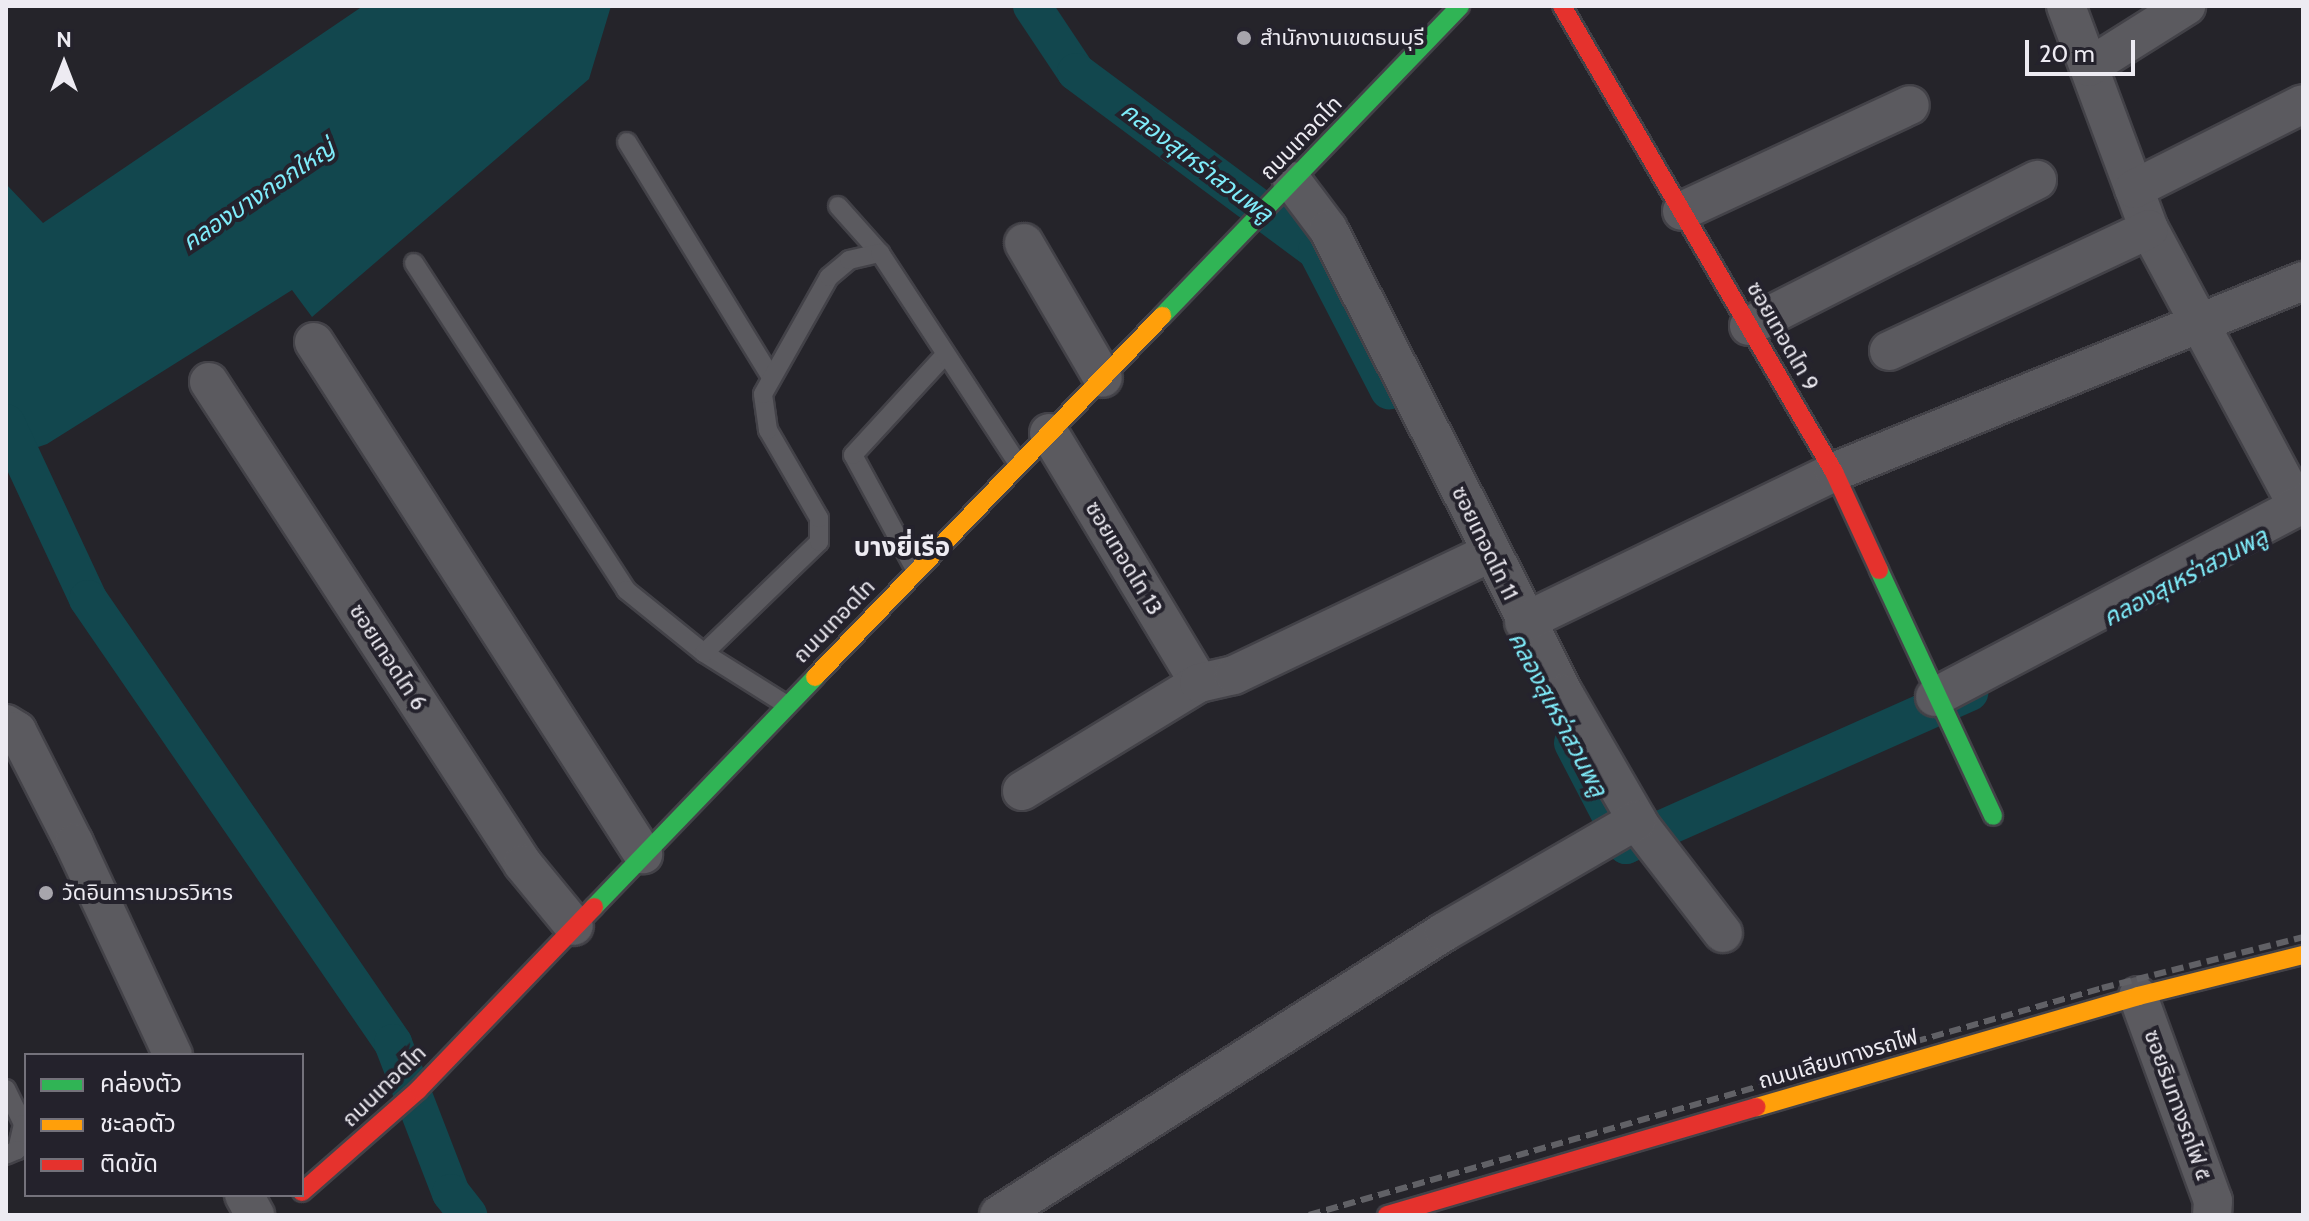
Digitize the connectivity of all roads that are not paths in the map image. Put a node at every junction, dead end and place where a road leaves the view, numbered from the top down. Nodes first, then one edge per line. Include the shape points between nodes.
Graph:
1 (1459, 6) edge
2 (1562, 6) edge
3 (2066, 6) edge
4 (2186, 6) edge
5 (2089, 67) junction
6 (2303, 104) edge
7 (1910, 105) dead end
8 (627, 142) dead end
9 (2037, 180) dead end
10 (2134, 189) junction
11 (1281, 193) junction
12 (838, 206) dead end
13 (1682, 211) junction
14 (2149, 229) junction
15 (1024, 243) dead end
16 (880, 253) junction
17 (414, 263) dead end
18 (2303, 281) edge
19 (1749, 326) junction
20 (2201, 326) junction
21 (314, 342) dead end
22 (1889, 351) dead end
23 (945, 355) junction
24 (770, 375) junction
25 (1103, 378) junction
26 (209, 382) dead end
27 (1049, 433) junction
28 (1019, 465) junction
29 (1834, 472) junction
30 (2300, 505) edge
31 (1490, 553) junction
32 (916, 571) junction
33 (1524, 622) junction
34 (704, 653) junction
35 (1199, 683) junction
36 (1938, 704) junction
37 (787, 705) junction
38 (6, 724) edge
39 (1022, 791) dead end
40 (1993, 816) dead end
41 (1644, 831) junction
42 (643, 854) junction
43 (574, 926) junction
44 (1723, 933) dead end
45 (2303, 955) edge
46 (2138, 996) junction
47 (172, 1053) edge
48 (6, 1089) edge
49 (6, 1155) edge
50 (304, 1188) edge
51 (256, 1197) edge
52 (286, 1202) edge
53 (999, 1215) edge
54 (1387, 1215) edge
55 (2212, 1215) edge

1 - 11 street, ถนนเทอดไท
2 - 13 street, ซอยเทอดไท 9
3 - 5 street
4 - 5 street
5 - 10 street
6 - 10 street
7 - 13 street
8 - 24 lane
9 - 19 street
10 - 14 street
11 - 25 street, ถนนเทอดไท
11 - 31 street, ซอยเทอดไท 11 via 1328,229
12 - 16 lane
13 - 19 street, ซอยเทอดไท 9
14 - 20 street
14 - 22 street
15 - 25 street
16 - 23 lane
16 - 24 lane via 849,260 829,277
17 - 34 lane via 626,590
18 - 20 street
19 - 29 street, ซอยเทอดไท 9
20 - 29 street
20 - 30 street
21 - 42 street
23 - 28 lane
23 - 32 lane via 853,455
24 - 34 lane via 763,417 819,518 819,542
25 - 27 street, ถนนเทอดไท
26 - 43 street, ซอยเทอดไท 6 via 523,864
27 - 28 street, ถนนเทอดไท
27 - 35 street, ซอยเทอดไท 13
28 - 32 street, ถนนเทอดไท
29 - 33 street
29 - 36 street, ซอยเทอดไท 9
30 - 36 street
31 - 33 street, ซอยเทอดไท 11
31 - 35 street via 1234,675
32 - 37 street, ถนนเทอดไท
33 - 41 street, ซอยเทอดไท 11
34 - 37 lane
35 - 39 street
36 - 40 street, ซอยเทอดไท 9
37 - 42 street, ถนนเทอดไท
38 - 47 street via 17,731 74,843
41 - 44 street, ซอยเทอดไท 11
41 - 53 street via 1444,932
42 - 43 street, ถนนเทอดไท
43 - 50 street, ถนนเทอดไท via 388,1120
45 - 46 street, ถนนเลียบทางรถไฟ
46 - 54 street, ถนนเลียบทางรถไฟ
46 - 55 street, ซอยริมทางรถไฟ ๕ via 2213,1201
48 - 49 lane via 23,1124 17,1150
51 - 52 street

